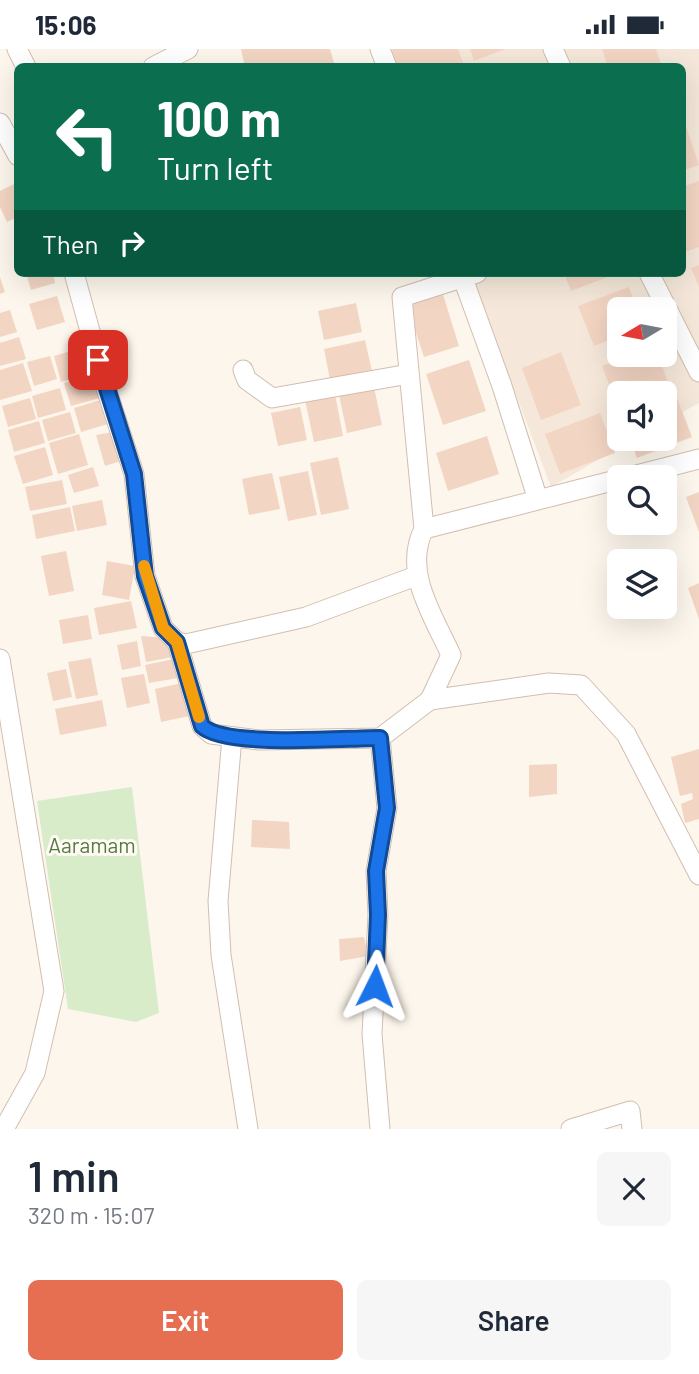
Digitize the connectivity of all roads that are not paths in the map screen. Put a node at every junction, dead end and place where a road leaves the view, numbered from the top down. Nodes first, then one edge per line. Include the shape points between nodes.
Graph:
1 (188, 49) edge
2 (161, 63) edge
3 (0, 123) edge
4 (14, 149) edge
5 (75, 277) edge
6 (461, 277) edge
7 (468, 277) edge
8 (651, 277) edge
9 (243, 370) dead end
10 (699, 373) edge
11 (409, 374) junction
12 (699, 460) edge
13 (677, 465) edge
14 (607, 482) edge
15 (538, 500) junction
16 (424, 529) junction
17 (416, 576) junction
18 (177, 642) junction
19 (0, 659) edge
20 (430, 700) junction
21 (233, 737) junction
22 (380, 738) junction
23 (699, 875) edge
24 (4, 1129) edge
25 (248, 1129) edge
26 (380, 1129) edge
27 (572, 1129) edge
28 (632, 1129) edge

1 - 2 street
3 - 4 street
5 - 18 street via 134,474 145,576 163,628
6 - 11 street via 402,297
7 - 15 street
8 - 10 street
9 - 11 street via 247,380 272,398
11 - 16 street
12 - 13 street
14 - 15 street
15 - 16 street
16 - 17 street via 418,541
17 - 18 street via 306,617 186,644
17 - 20 street via 452,655
18 - 21 street via 202,726 211,734
19 - 24 street via 54,991 35,1073
20 - 22 street
20 - 23 street via 549,683 581,685 626,734
21 - 22 street
21 - 25 street via 218,901 221,955
22 - 26 street via 387,808 376,871 372,1034
27 - 28 street via 630,1111

